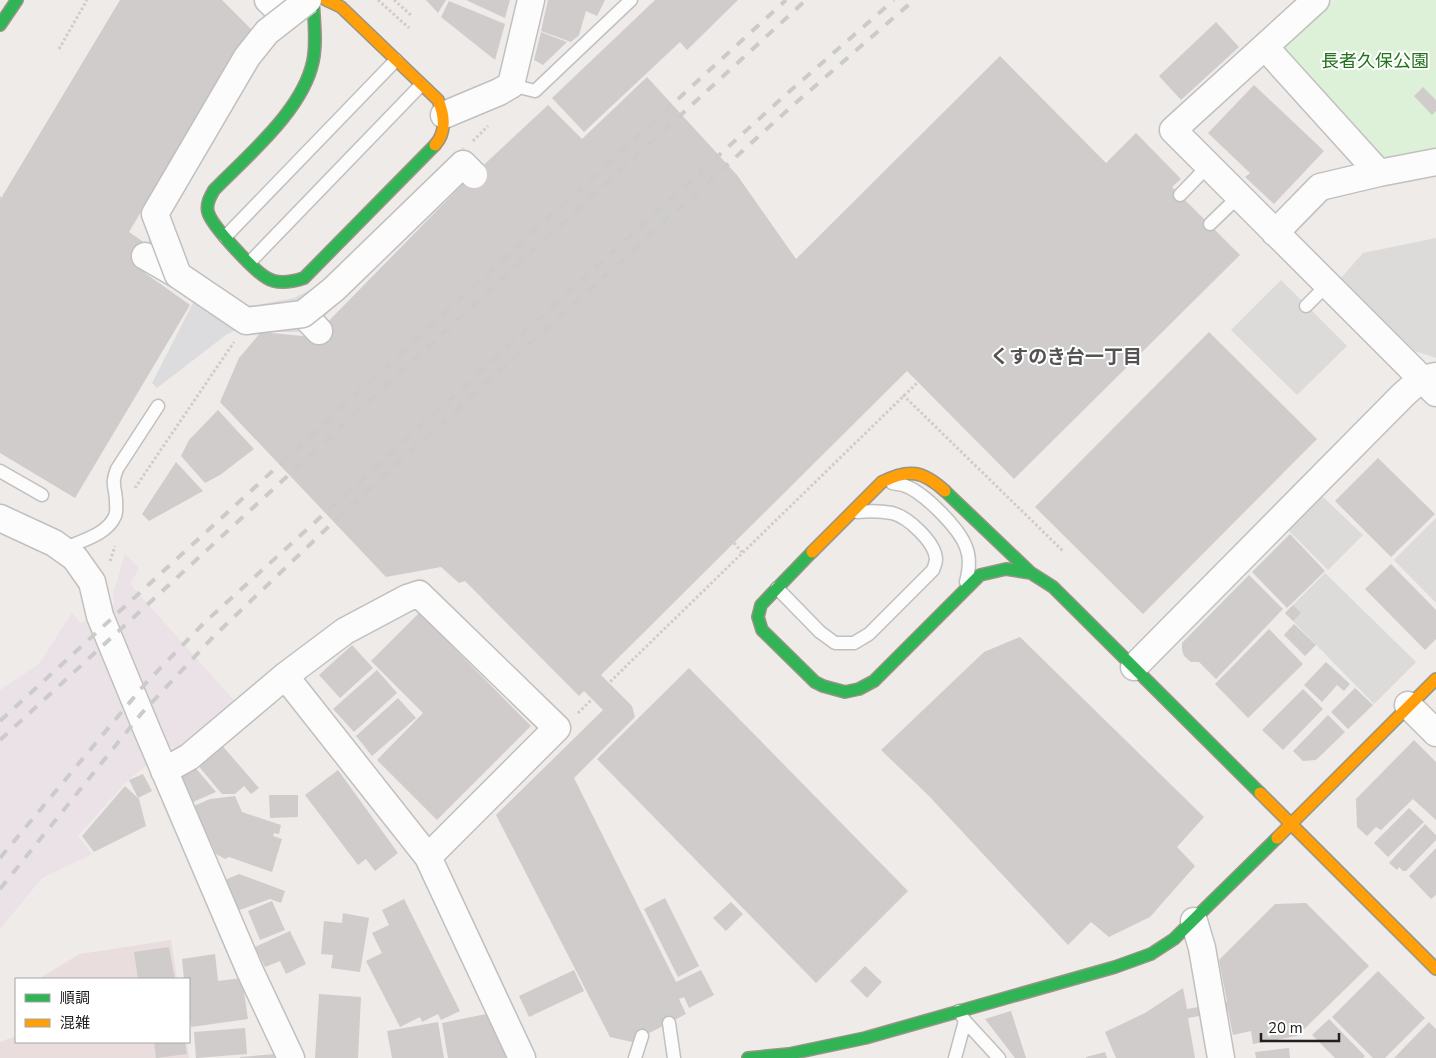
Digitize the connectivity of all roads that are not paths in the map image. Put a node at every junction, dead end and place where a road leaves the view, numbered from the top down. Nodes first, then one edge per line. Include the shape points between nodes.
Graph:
1 (17, 0) edge
2 (308, 0) edge
3 (313, 0) edge
4 (326, 0) edge
5 (531, 0) edge
6 (631, 0) edge
7 (1316, 0) edge
8 (277, 9) edge
9 (0, 24) edge
10 (1265, 48) junction
11 (396, 60) junction
12 (421, 84) junction
13 (511, 85) junction
14 (444, 115) junction
15 (1436, 162) edge
16 (1208, 166) junction
17 (1379, 173) junction
18 (474, 175) dead end
19 (1180, 195) dead end
20 (1239, 196) junction
21 (1210, 224) dead end
22 (1275, 233) junction
23 (225, 237) junction
24 (145, 256) dead end
25 (250, 262) junction
26 (178, 274) junction
27 (1327, 285) junction
28 (1306, 306) dead end
29 (1431, 383) edge
30 (158, 406) dead end
31 (0, 471) edge
32 (882, 482) junction
33 (42, 495) dead end
34 (852, 512) junction
35 (0, 518) edge
36 (63, 549) junction
37 (1031, 573) junction
38 (777, 588) junction
39 (961, 594) junction
40 (1134, 667) junction
41 (285, 676) junction
42 (1436, 679) edge
43 (1408, 705) junction
44 (1436, 733) edge
45 (164, 771) junction
46 (1291, 823) junction
47 (428, 857) junction
48 (1194, 921) junction
49 (1436, 969) edge
50 (962, 1016) junction
51 (668, 1023) dead end
52 (642, 1036) dead end
53 (291, 1058) edge
54 (522, 1058) edge
55 (635, 1058) edge
56 (674, 1058) edge
57 (748, 1058) edge
58 (955, 1058) edge
59 (999, 1058) edge
60 (1221, 1058) edge

1 - 9 street
2 - 8 street, bridge
3 - 23 street via 313,63 306,82 281,119 208,200 208,213
4 - 11 street via 341,7
5 - 13 street
6 - 13 lane via 535,91
7 - 10 street
8 - 26 street, bridge via 268,32 247,57 156,214
10 - 16 street via 1173,130
10 - 17 street
11 - 12 street
11 - 23 lane
12 - 14 street via 438,100
12 - 25 lane
13 - 14 street
14 - 25 street via 438,142 304,278 292,283 278,283 266,278
15 - 17 street
16 - 19 lane
16 - 20 street
17 - 22 street via 1320,187
18 - 26 street, bridge via 463,164 334,289 311,322 246,321
20 - 21 lane
20 - 22 street
22 - 27 street
23 - 25 street
24 - 26 street
27 - 28 lane
27 - 29 street
29 - 40 street via 1403,395
30 - 36 lane via 112,480 116,514 109,525
31 - 33 lane
32 - 34 street
32 - 37 street via 908,472 932,479
32 - 39 lane via 904,485 927,500 954,525 967,548 970,570
34 - 38 street
34 - 38 lane via 893,514 910,522 932,544 936,560 933,570 869,634 854,643 835,643
35 - 36 street
36 - 45 street via 75,558 92,582 100,616
37 - 39 street via 996,569 980,575
37 - 40 street via 1053,588
38 - 39 street via 761,605 758,617 762,630 815,682 836,691 850,692 874,681
40 - 46 street
41 - 45 street via 189,757
41 - 47 street
41 - 47 street via 346,631 419,594 557,728
42 - 43 street
43 - 44 street
43 - 46 street
45 - 53 street
46 - 48 street
46 - 49 street
47 - 54 street
48 - 50 street via 1174,939 1133,962
48 - 60 street via 1202,948
50 - 57 street via 789,1054
50 - 58 lane
50 - 59 lane
51 - 56 lane
52 - 55 lane

